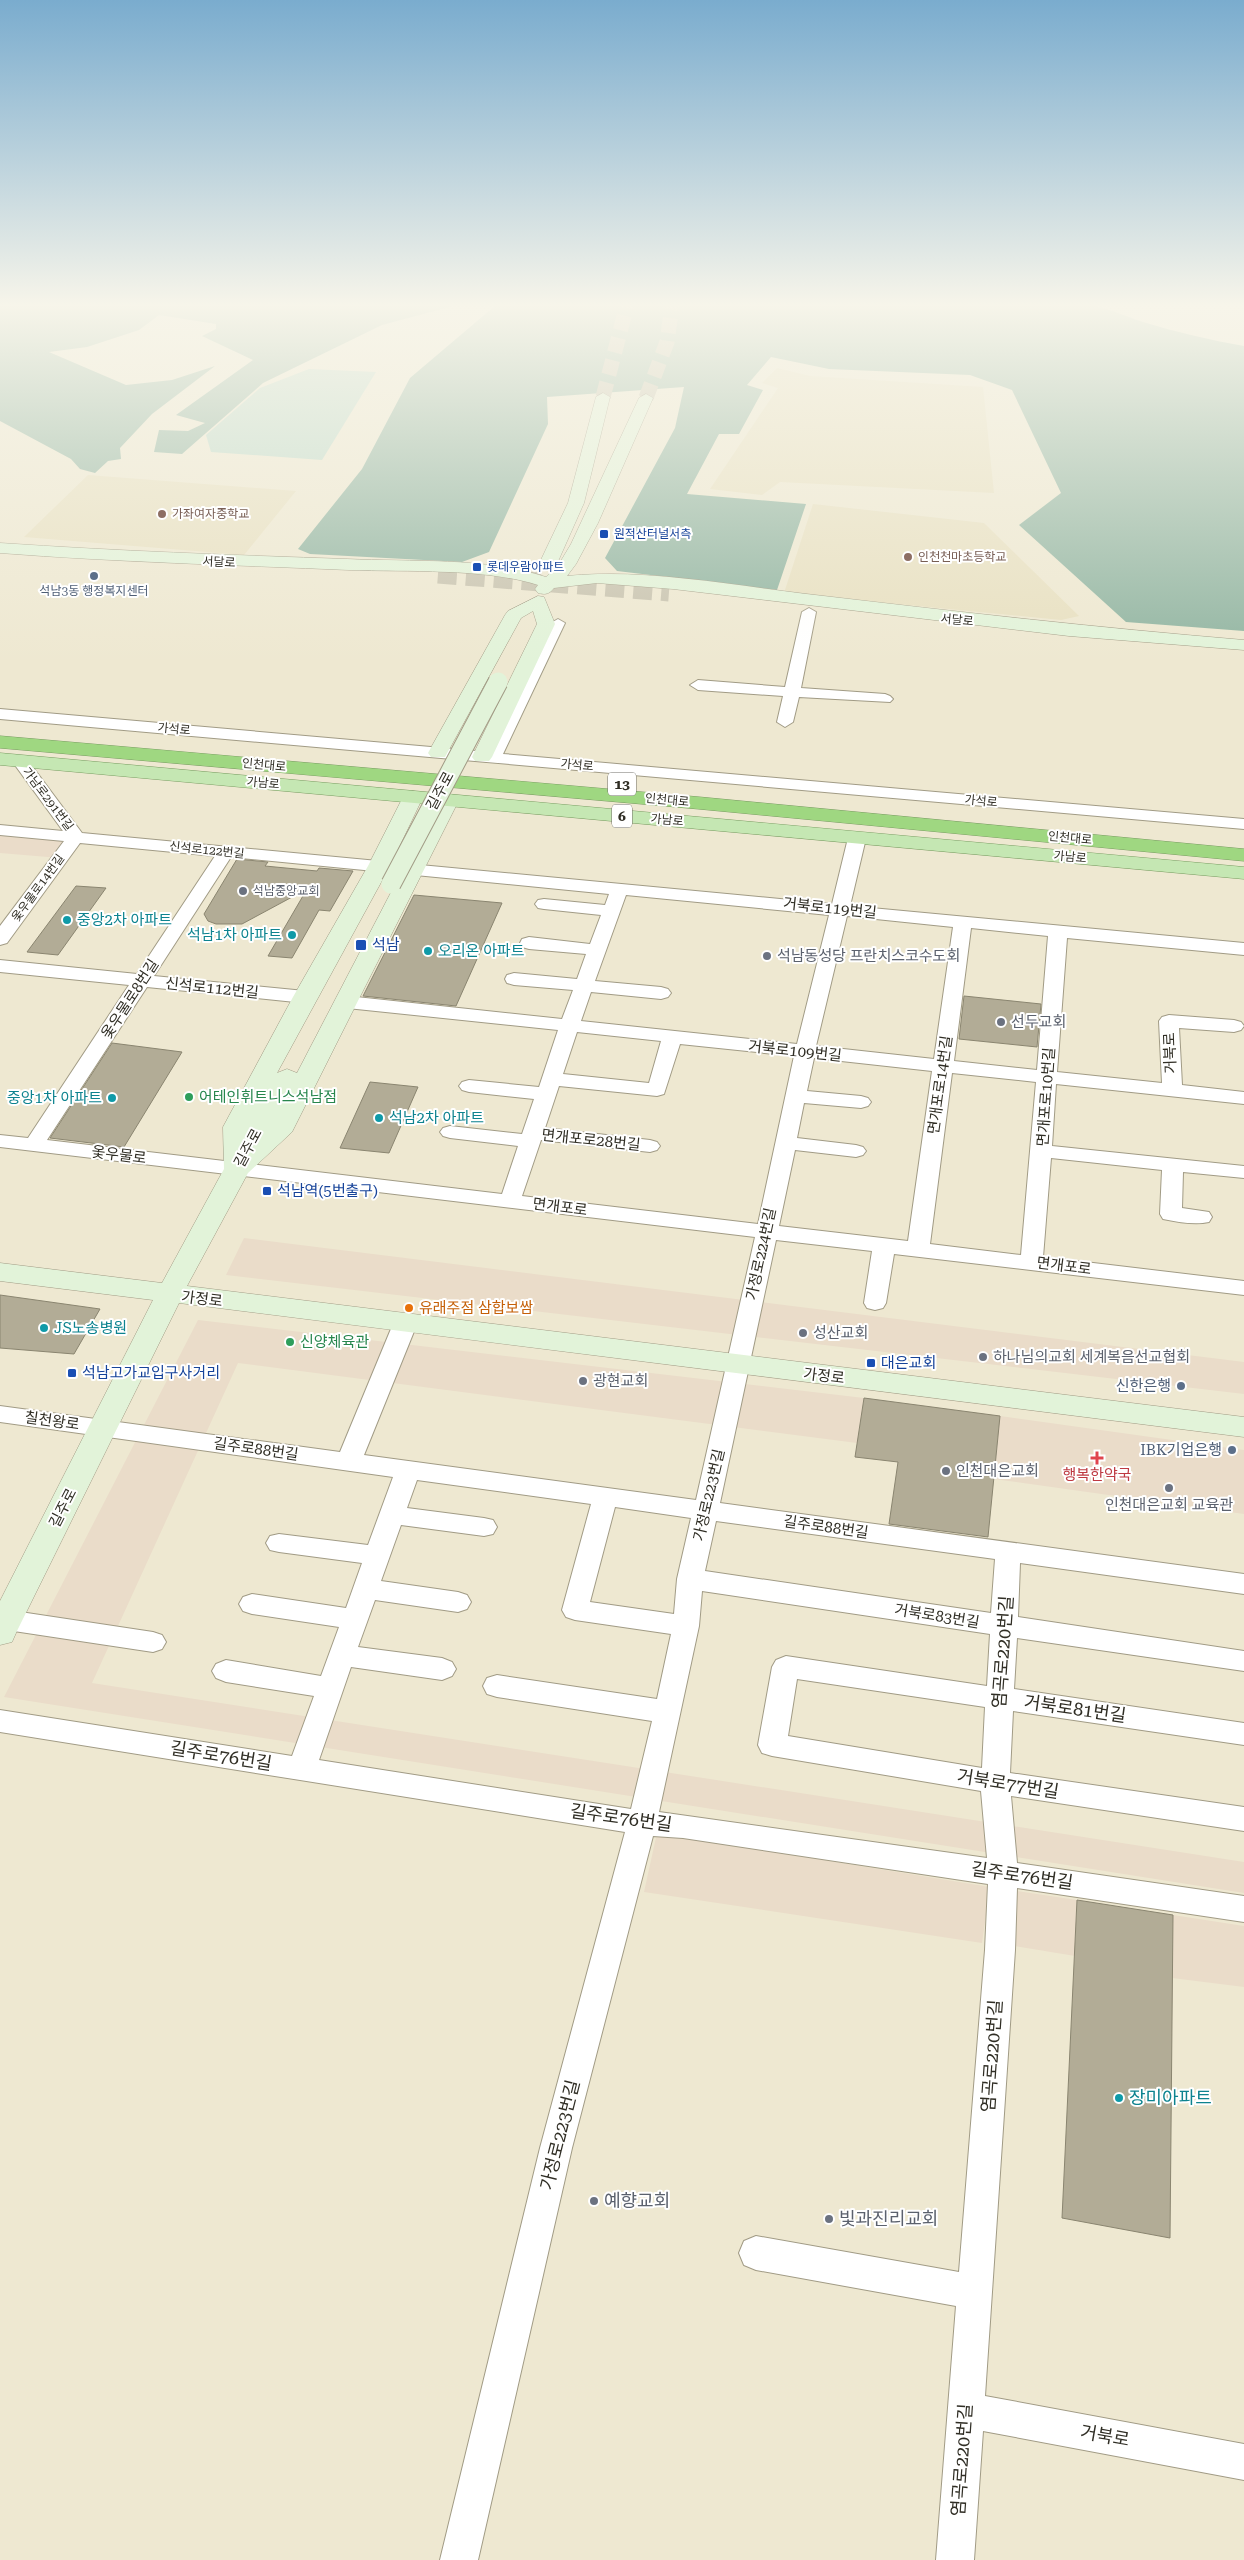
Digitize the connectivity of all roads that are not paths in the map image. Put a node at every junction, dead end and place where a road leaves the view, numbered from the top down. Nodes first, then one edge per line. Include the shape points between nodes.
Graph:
1 (596, 424) tunnel mouth
2 (634, 424) tunnel mouth
3 (0, 548) edge
4 (548, 583) junction
5 (669, 592) junction
6 (538, 600) junction
7 (809, 612) junction
8 (558, 623) dead end
9 (1087, 632) junction
10 (1244, 644) edge
11 (698, 685) dead end
12 (792, 692) junction
13 (885, 700) dead end
14 (0, 714) edge
15 (785, 722) dead end
16 (0, 729) edge
17 (0, 742) edge
18 (438, 753) junction
19 (487, 757) junction
20 (10, 760) edge
21 (413, 797) junction
22 (449, 800) junction
23 (1244, 824) edge
24 (0, 830) edge
25 (76, 837) junction
26 (857, 838) junction
27 (1244, 839) edge
28 (226, 852) junction
29 (1244, 855) edge
30 (415, 870) junction
31 (1244, 873) edge
32 (385, 875) junction
33 (619, 890) junction
34 (544, 904) dead end
35 (839, 909) junction
36 (611, 911) junction
37 (964, 922) junction
38 (1058, 932) junction
39 (0, 940) edge
40 (529, 943) dead end
41 (1244, 949) edge
42 (597, 950) junction
43 (0, 966) edge
44 (514, 979) dead end
45 (142, 981) junction
46 (584, 986) junction
47 (661, 994) dead end
48 (305, 997) junction
49 (347, 1002) junction
50 (1234, 1026) dead end
51 (569, 1027) junction
52 (672, 1038) junction
53 (805, 1052) junction
54 (943, 1066) junction
55 (1048, 1077) junction
56 (468, 1086) dead end
57 (549, 1086) junction
58 (1172, 1090) junction
59 (796, 1096) junction
60 (1244, 1098) edge
61 (861, 1102) dead end
62 (450, 1132) dead end
63 (531, 1137) junction
64 (0, 1142) edge
65 (785, 1143) junction
66 (34, 1146) junction
67 (650, 1146) dead end
68 (856, 1151) dead end
69 (1042, 1151) junction
70 (1172, 1164) junction
71 (237, 1169) junction
72 (1244, 1172) edge
73 (510, 1201) junction
74 (1201, 1217) dead end
75 (766, 1231) junction
76 (884, 1245) junction
77 (918, 1248) junction
78 (1032, 1262) junction
79 (0, 1272) edge
80 (1244, 1288) edge
81 (169, 1295) junction
82 (875, 1303) dead end
83 (405, 1324) junction
84 (739, 1366) junction
85 (0, 1414) edge
86 (1244, 1427) edge
87 (104, 1428) junction
88 (349, 1461) junction
89 (408, 1470) junction
90 (605, 1496) junction
91 (706, 1510) junction
92 (392, 1515) junction
93 (484, 1527) dead end
94 (278, 1543) dead end
95 (1008, 1552) junction
96 (377, 1556) junction
97 (690, 1579) junction
98 (1244, 1584) edge
99 (365, 1589) junction
100 (458, 1602) dead end
101 (252, 1604) dead end
102 (354, 1619) junction
103 (3, 1626) edge
104 (686, 1626) junction
105 (1005, 1626) junction
106 (153, 1642) dead end
107 (342, 1655) junction
108 (1244, 1661) edge
109 (442, 1669) dead end
110 (226, 1671) dead end
111 (497, 1686) dead end
112 (330, 1688) junction
113 (1000, 1698) junction
114 (668, 1712) junction
115 (0, 1721) edge
116 (1244, 1734) edge
117 (772, 1745) joint
118 (301, 1770) junction
119 (995, 1782) junction
120 (1244, 1819) edge
121 (642, 1823) junction
122 (1003, 1873) junction
123 (1244, 1909) edge
124 (756, 2254) dead end
125 (974, 2292) junction
126 (966, 2410) junction
127 (1244, 2462) edge
128 (459, 2560) edge
129 (955, 2560) edge

1 - 4 main road, 길주로 via 576,503 547,565
2 - 4 main road, 길주로 via 566,567
3 - 4 main road via 189,566 438,575 512,587
4 - 5 main road via 590,593
4 - 6 main road, 길주로
5 - 7 main road
5 - 9 main road
6 - 18 main road, 길주로 via 514,615
6 - 19 main road via 546,624
6 - 32 main road, 길주로, bridge via 498,682
7 - 9 main road via 944,626
7 - 12 street
8 - 19 street
9 - 10 main road
11 - 12 street
12 - 13 street
12 - 15 street
14 - 18 street, 가석로
16 - 27 highway, 인천대로 / 13
17 - 29 highway, 인천대로 / 13
18 - 19 street, 가석로
19 - 23 street, 가석로
20 - 21 main road, 가남로 / 6
20 - 25 street, 가남로291번길
21 - 22 main road, 가남로 / 6
21 - 32 main road
22 - 26 main road, 가남로 / 6
22 - 30 main road
24 - 25 street, 신석로122번길
25 - 28 street, 신석로122번길
25 - 39 street, 옻우물로14번길
26 - 31 main road, 가남로 / 6
26 - 35 street, 가정로224번길
28 - 32 street, 신석로122번길
28 - 45 street, 옻우물로8번길
30 - 32 street, 신석로122번길
30 - 33 street, 거북로119번길
30 - 49 main road
32 - 48 main road
32 - 71 main road, 길주로
33 - 35 street, 거북로119번길
33 - 36 street, 면개포로28번길
34 - 36 street
35 - 37 street, 거북로119번길
35 - 53 street, 가정로224번길
36 - 42 street, 면개포로28번길
37 - 38 street, 거북로119번길
37 - 54 street, 면개포로14번길
38 - 41 street, 거북로119번길
38 - 55 street, 면개포로10번길
40 - 42 street
42 - 46 street, 면개포로28번길
43 - 45 street, 신석로112번길
44 - 46 street
45 - 48 street, 신석로112번길
45 - 66 street, 옻우물로8번길
46 - 47 street
46 - 51 street, 면개포로28번길
48 - 71 main road via 236,1127
49 - 51 street, 거북로109번길
49 - 71 main road via 279,1132
50 - 58 street, 거북로 via 1169,1021
51 - 52 street, 거북로109번길
51 - 57 street, 면개포로28번길
52 - 53 street, 거북로109번길
52 - 57 street via 657,1090
53 - 54 street, 거북로109번길
53 - 59 street, 가정로224번길
54 - 55 street, 거북로109번길
54 - 77 street, 면개포로14번길
55 - 58 street, 거북로109번길
55 - 69 street, 면개포로10번길
56 - 57 street
57 - 63 street, 면개포로28번길
58 - 60 street, 거북로109번길
59 - 61 street
59 - 65 street, 가정로224번길
62 - 63 street, 면개포로28번길
63 - 67 street, 면개포로28번길
63 - 73 street, 면개포로28번길
64 - 66 street, 옻우물로
65 - 68 street
65 - 75 street, 가정로224번길
66 - 71 street, 옻우물로
69 - 70 street
69 - 78 street, 면개포로10번길
70 - 72 street
70 - 74 street via 1171,1214
71 - 73 street, 면개포로
71 - 81 main road, 길주로
73 - 75 street, 면개포로
75 - 76 street, 면개포로
75 - 84 street, 가정로224번길
76 - 77 street, 면개포로
76 - 82 street
77 - 78 street, 면개포로
78 - 80 street, 면개포로
79 - 81 main road, 가정로
81 - 83 main road, 가정로
81 - 87 main road, 길주로
83 - 84 main road, 가정로
83 - 88 street
84 - 86 main road, 가정로
84 - 91 street, 가정로223번길
85 - 87 street, 칠천왕로
87 - 88 street, 길주로88번길
87 - 103 main road, 길주로
88 - 89 street, 길주로88번길
89 - 90 street, 길주로88번길
89 - 92 street
90 - 91 street, 길주로88번길
90 - 104 street via 574,1610
91 - 95 street, 길주로88번길
91 - 97 street, 가정로223번길
92 - 93 street
92 - 96 street
94 - 96 street
95 - 98 street, 길주로88번길
95 - 105 street, 염곡로220번길
96 - 99 street
97 - 104 street, 가정로223번길
97 - 105 street, 거북로83번길
99 - 100 street
99 - 102 street
101 - 102 street
102 - 107 street
103 - 106 street, 길주로
104 - 114 street, 가정로223번길
105 - 108 street, 거북로83번길
105 - 113 street, 염곡로220번길
107 - 109 street
107 - 112 street
110 - 112 street
111 - 114 street
112 - 118 street
113 - 116 street, 거북로81번길
113 - 117 street, 거북로81번길 via 786,1667
113 - 119 street, 염곡로220번길
114 - 121 street, 가정로223번길
115 - 118 street, 길주로76번길
117 - 119 street, 거북로77번길
118 - 121 street, 길주로76번길
119 - 120 street, 거북로77번길
119 - 122 street, 염곡로220번길
121 - 122 street, 길주로76번길 via 683,1826
121 - 128 street, 가정로223번길 via 556,2148
122 - 123 street, 길주로76번길
122 - 125 street, 염곡로220번길
124 - 125 street
125 - 126 street, 염곡로220번길
126 - 127 street, 거북로
126 - 129 street, 염곡로220번길

